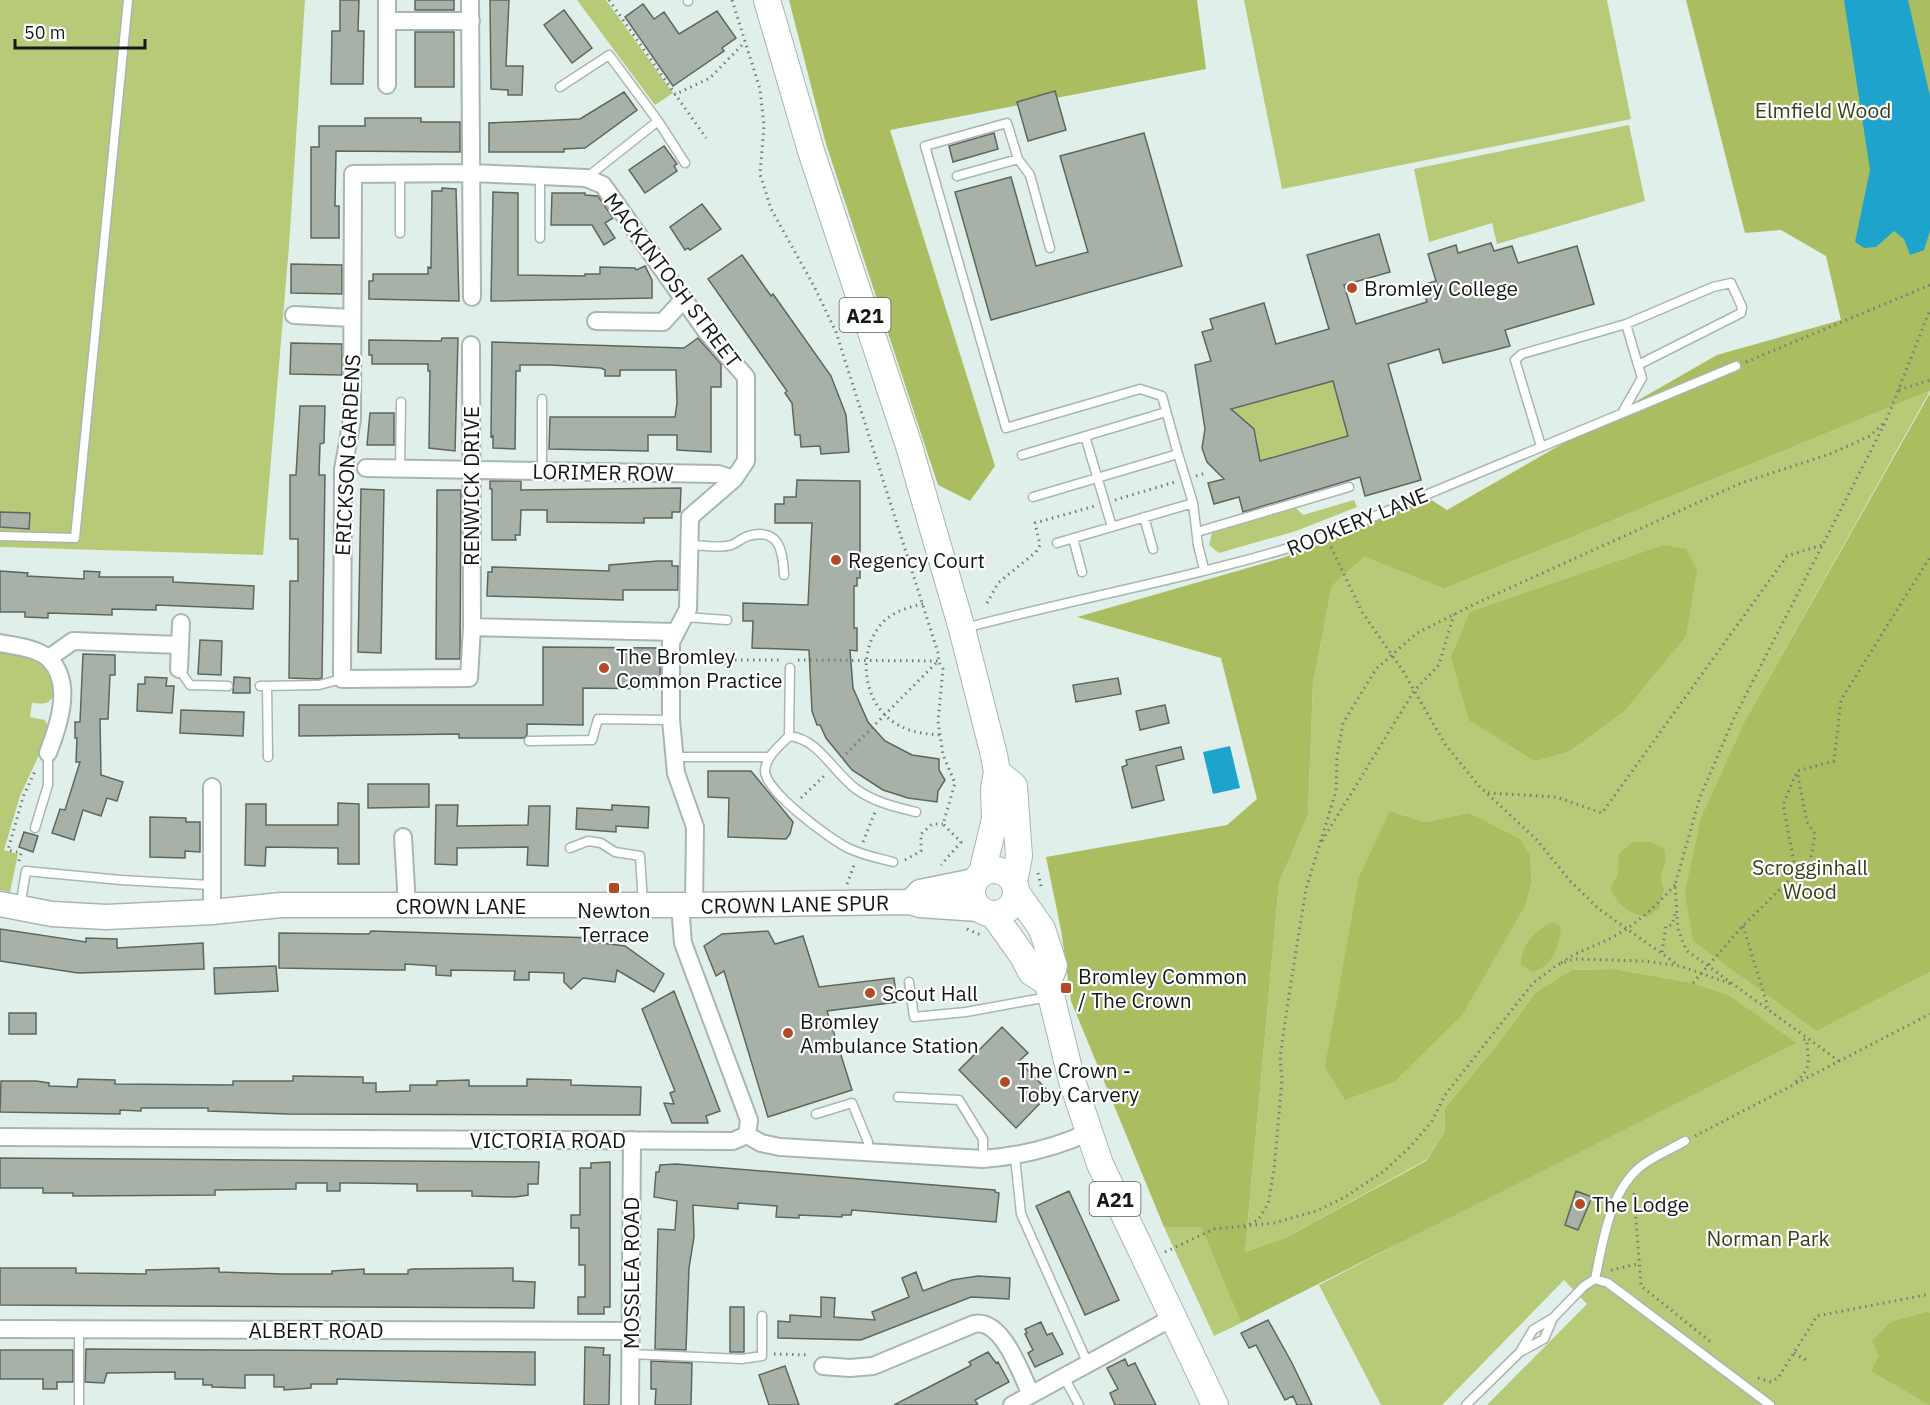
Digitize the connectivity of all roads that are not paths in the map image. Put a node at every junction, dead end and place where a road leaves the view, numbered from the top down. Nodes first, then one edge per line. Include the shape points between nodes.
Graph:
1 (128, 0) edge
2 (387, 0) edge
3 (470, 0) edge
4 (767, 0) edge
5 (387, 21) junction
6 (471, 21) junction
7 (387, 85) dead end
8 (560, 87) dead end
9 (658, 121) junction
10 (1018, 159) junction
11 (685, 163) dead end
12 (400, 172) junction
13 (472, 173) junction
14 (540, 176) junction
15 (957, 176) dead end
16 (586, 178) junction
17 (400, 233) dead end
18 (540, 238) dead end
19 (1050, 248) dead end
20 (472, 297) dead end
21 (683, 300) junction
22 (294, 315) dead end
23 (352, 318) junction
24 (596, 321) dead end
25 (1626, 324) junction
26 (471, 345) dead end
27 (1638, 365) junction
28 (1736, 366) road end
29 (542, 399) dead end
30 (401, 402) dead end
31 (1166, 412) junction
32 (1622, 413) junction
33 (1085, 436) junction
34 (1541, 446) junction
35 (1178, 454) junction
36 (1022, 455) dead end
37 (366, 468) dead end
38 (399, 469) junction
39 (471, 469) junction
40 (542, 471) junction
41 (1097, 478) junction
42 (734, 479) junction
43 (1349, 487) dead end
44 (1033, 496) dead end
45 (1193, 503) junction
46 (1144, 517) junction
47 (1112, 527) junction
48 (1197, 532) junction
49 (0, 536) edge
50 (1072, 538) junction
51 (1057, 543) dead end
52 (688, 545) junction
53 (1153, 549) dead end
54 (1204, 569) junction
55 (1082, 572) dead end
56 (784, 575) dead end
57 (685, 617) junction
58 (727, 620) dead end
59 (181, 623) dead end
60 (472, 627) junction
61 (962, 629) junction
62 (676, 632) junction
63 (0, 643) edge
64 (180, 645) junction
65 (49, 658) junction
66 (671, 659) junction
67 (723, 660) road end
68 (793, 664) road end
69 (179, 669) joint
70 (342, 679) junction
71 (228, 686) dead end
72 (671, 720) junction
73 (789, 736) junction
74 (529, 741) dead end
75 (48, 753) joint
76 (673, 757) junction
77 (268, 758) dead end
78 (769, 758) junction
79 (997, 772) junction
80 (212, 787) dead end
81 (916, 812) dead end
82 (35, 828) dead end
83 (403, 837) dead end
84 (570, 848) dead end
85 (897, 863) road end
86 (978, 877) junction
87 (210, 885) junction
88 (1015, 887) junction
89 (911, 902) junction
90 (687, 905) junction
91 (10, 906) edge
92 (407, 906) junction
93 (643, 906) junction
94 (212, 912) junction
95 (986, 912) junction
96 (909, 982) dead end
97 (1050, 990) junction
98 (898, 1097) dead end
99 (816, 1114) dead end
100 (1089, 1132) junction
101 (747, 1135) junction
102 (0, 1137) edge
103 (632, 1140) junction
104 (1685, 1141) road end
105 (868, 1152) junction
106 (1015, 1157) junction
107 (983, 1159) junction
108 (1595, 1279) junction
109 (762, 1316) dead end
110 (1173, 1318) junction
111 (1553, 1318) junction
112 (0, 1329) edge
113 (79, 1329) junction
114 (631, 1331) junction
115 (1520, 1352) junction
116 (631, 1354) junction
117 (1088, 1364) junction
118 (824, 1366) road end
119 (1064, 1377) junction
120 (1031, 1395) junction
121 (79, 1405) edge
122 (630, 1405) edge
123 (1012, 1405) edge
124 (1079, 1405) edge
125 (1215, 1405) edge
126 (1466, 1405) edge
127 (1770, 1405) edge

1 - 49 lane via 75,538
2 - 5 street
3 - 6 street
4 - 61 main road, A21 via 824,191 909,446
5 - 6 street
5 - 7 street
6 - 13 street
8 - 9 lane via 609,55
9 - 11 lane
9 - 16 lane
10 - 15 lane
10 - 19 lane via 1030,175
10 - 31 lane via 1007,123 925,146 1005,429 1140,389 1162,396
12 - 13 street, ERICKSON GARDENS
12 - 17 lane
12 - 23 street, ERICKSON GARDENS via 353,174
13 - 14 street, MACKINTOSH STREET
13 - 20 street
14 - 16 street, MACKINTOSH STREET
14 - 18 lane
16 - 21 street, MACKINTOSH STREET via 603,186
21 - 24 street via 663,322
21 - 42 street, MACKINTOSH STREET via 746,377 746,461
22 - 23 street
23 - 70 street, ERICKSON GARDENS via 352,419 343,470
25 - 27 lane
25 - 27 lane via 1726,283 1735,288 1742,308 1737,316
25 - 34 lane via 1522,354 1515,360
26 - 39 street, RENWICK DRIVE
27 - 32 lane via 1642,378
28 - 32 lane, ROOKERY LANE
29 - 40 lane
30 - 38 lane
31 - 33 lane
31 - 35 lane
32 - 34 lane, ROOKERY LANE
33 - 36 lane
33 - 41 lane
34 - 54 lane, ROOKERY LANE via 1327,536
35 - 41 lane
35 - 45 lane
37 - 38 street, LORIMER ROW
38 - 39 street, LORIMER ROW
39 - 40 street, LORIMER ROW
39 - 60 street, RENWICK DRIVE
40 - 42 street, LORIMER ROW via 718,474
41 - 44 lane
41 - 47 lane
42 - 52 street, MACKINTOSH STREET via 690,517
43 - 48 lane
45 - 46 lane
45 - 48 lane
46 - 47 lane
46 - 53 lane
47 - 50 lane
48 - 54 lane
50 - 51 lane
50 - 55 lane
52 - 56 lane via 729,545 747,536 771,537 783,551
52 - 57 street, MACKINTOSH STREET
54 - 61 lane, ROOKERY LANE
57 - 58 lane
57 - 62 street, MACKINTOSH STREET
59 - 64 street
60 - 62 street
60 - 70 street via 469,678
61 - 79 main road, A21
62 - 66 street, MACKINTOSH STREET via 671,642
63 - 65 street via 27,648
64 - 65 street via 73,641
64 - 69 street
65 - 75 street via 63,689 57,728
66 - 67 lane
66 - 72 street, MACKINTOSH STREET
68 - 73 lane
69 - 71 lane via 190,685
70 - 77 lane via 319,685 264,686
72 - 74 lane via 598,719 592,740
72 - 76 street, MACKINTOSH STREET
73 - 78 lane
73 - 81 lane via 811,742 832,768 858,790 879,802
75 - 82 lane via 48,785
76 - 78 lane
76 - 90 street, MACKINTOSH STREET via 695,827
78 - 85 lane via 765,771 769,782 812,825 845,846
79 - 86 main road, A21 via 995,819
79 - 88 main road, A21 via 1014,786 1019,856
80 - 87 street
83 - 92 street
84 - 93 lane via 588,841 601,843 615,852 640,856
86 - 88 main road via 1001,871
86 - 89 street, CROWN LANE SPUR via 920,892
86 - 95 main road via 972,896
87 - 91 lane via 26,871
87 - 94 street
88 - 95 main road via 1008,910
88 - 97 main road, A21 via 1042,929 1053,966
89 - 90 street, CROWN LANE SPUR
89 - 95 street, CROWN LANE SPUR
90 - 93 street, CROWN LANE
90 - 101 street via 683,943 749,1120
91 - 94 street, CROWN LANE via 89,916
92 - 93 street, CROWN LANE
92 - 94 street, CROWN LANE via 281,904
95 - 97 main road via 1023,956 1031,972
96 - 97 lane via 914,1017 966,1012
97 - 100 main road, A21
98 - 107 lane via 959,1100 982,1139
99 - 105 lane via 852,1103 868,1142
100 - 106 street
100 - 110 main road, A21 via 1119,1209
101 - 103 street, VICTORIA ROAD via 733,1141
101 - 105 street via 780,1147
102 - 103 street, VICTORIA ROAD
103 - 114 street, MOSSLEA ROAD
104 - 108 lane via 1633,1174 1618,1197
105 - 107 street
106 - 107 street
106 - 117 lane via 1020,1214
108 - 111 lane
108 - 127 lane via 1608,1283
109 - 116 lane via 762,1356 742,1359
110 - 117 street
110 - 125 main road, A21
111 - 115 lane via 1533,1330
111 - 115 lane via 1544,1339
112 - 113 street, ALBERT ROAD
113 - 114 street, ALBERT ROAD
113 - 121 lane
114 - 116 street, MOSSLEA ROAD
115 - 126 lane
116 - 122 street, MOSSLEA ROAD
117 - 119 street
118 - 120 street via 873,1366 983,1323 1002,1338
119 - 120 street
119 - 124 lane
120 - 123 street

